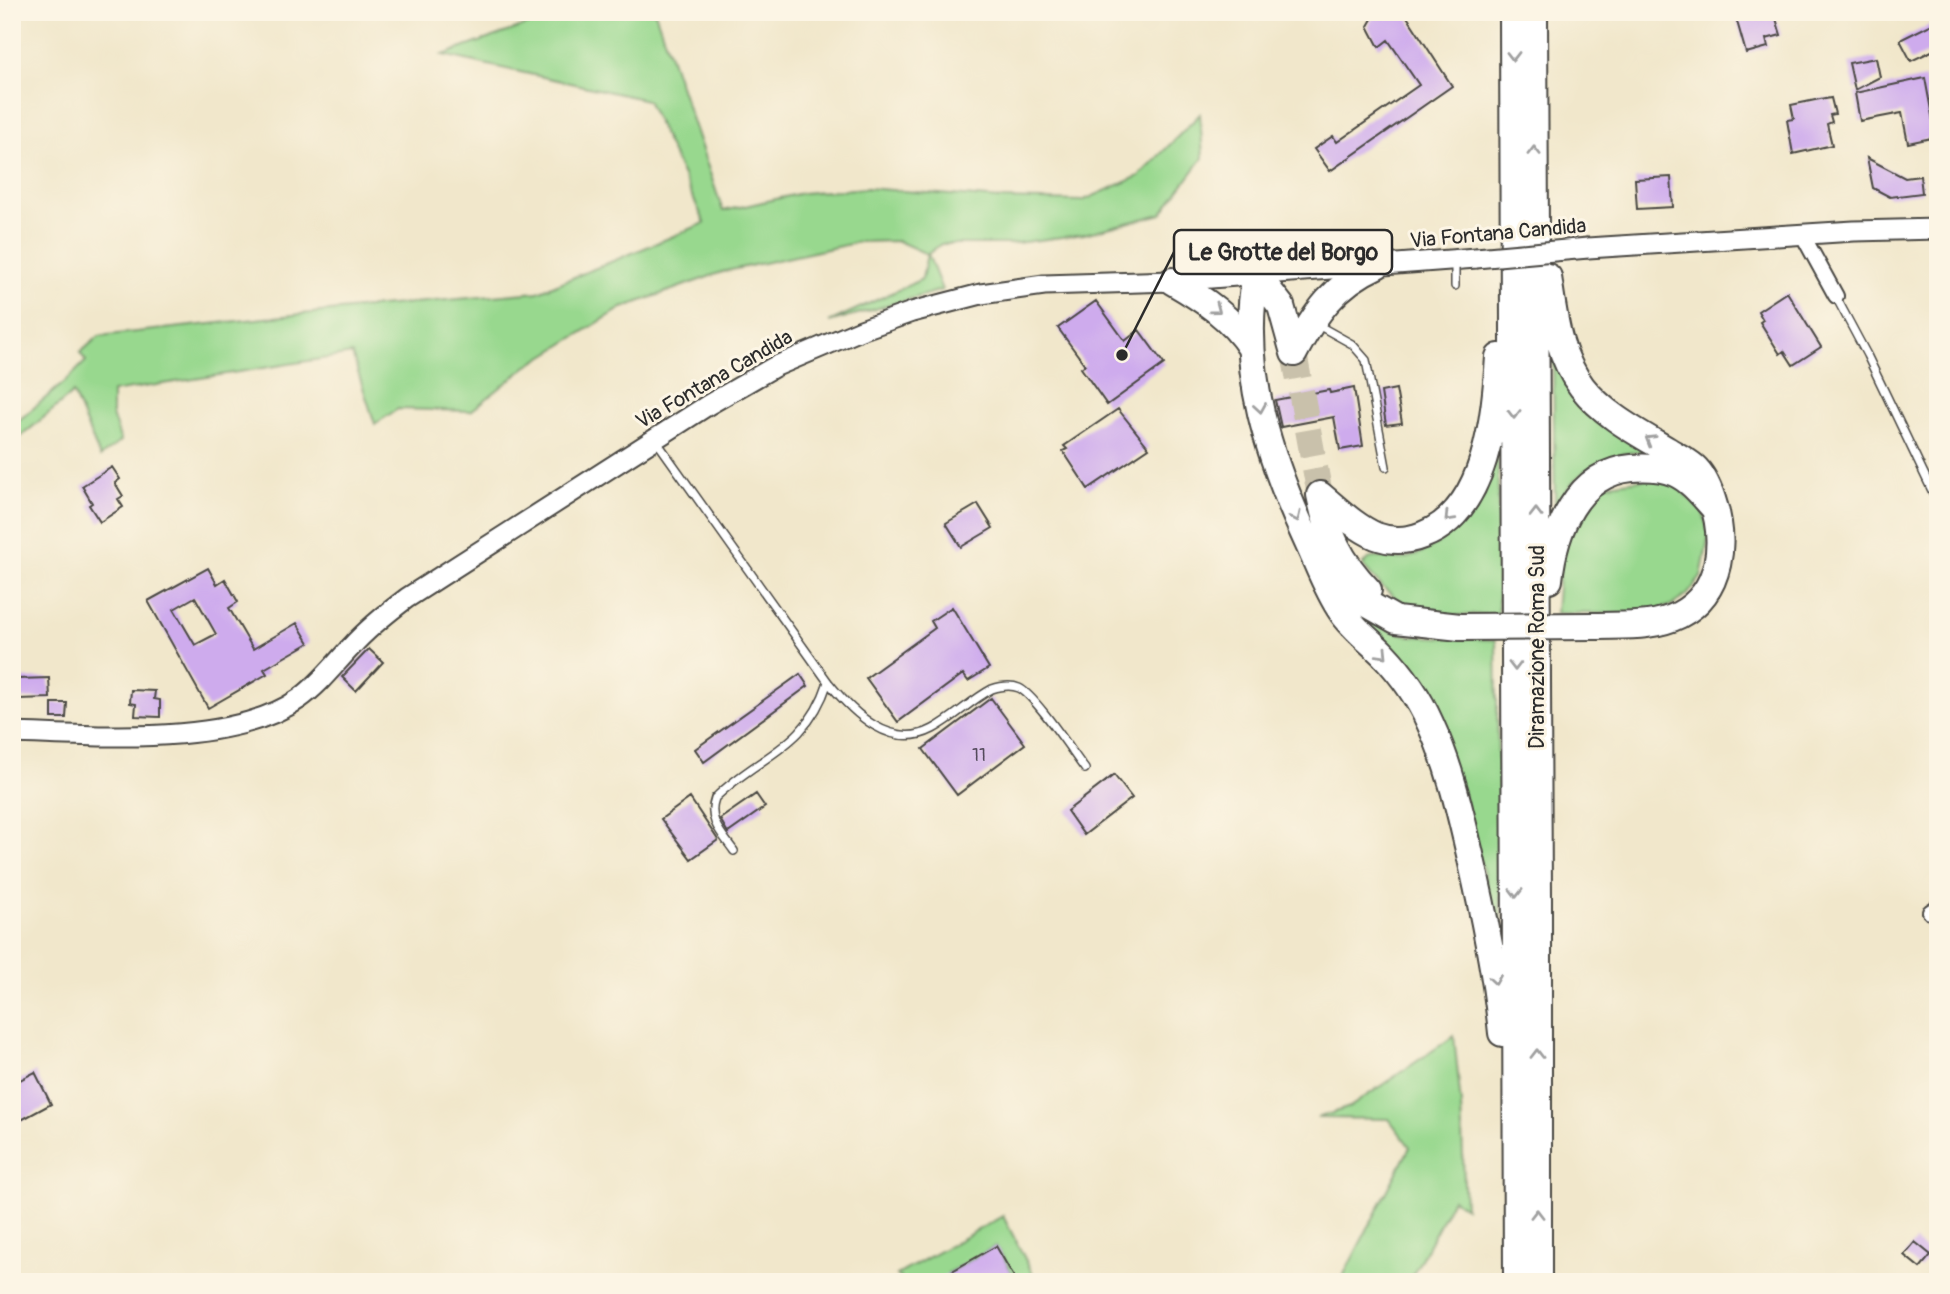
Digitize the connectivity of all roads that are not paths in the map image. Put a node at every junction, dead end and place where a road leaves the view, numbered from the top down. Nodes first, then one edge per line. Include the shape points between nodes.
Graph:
1 (1513, 12) edge
2 (1534, 12) edge
3 (1513, 100) junction
4 (1534, 219) junction
5 (1938, 229) edge
6 (1802, 234) junction
7 (1455, 259) junction
8 (1377, 265) junction
9 (1256, 274) junction
10 (1172, 281) junction
11 (1455, 286) dead end
12 (1836, 296) joint
13 (1312, 322) junction
14 (1251, 348) junction
15 (655, 439) junction
16 (1386, 467) dead end
17 (1938, 503) edge
18 (1715, 509) junction
19 (1318, 566) junction
20 (1396, 620) junction
21 (828, 682) junction
22 (12, 733) edge
23 (1085, 769) dead end
24 (734, 851) dead end
25 (1538, 900) junction
26 (1517, 1244) junction
27 (1517, 1282) edge
28 (1538, 1282) edge

1 -> 3 highway, Diramazione Roma Sud
4 -> 2 highway, Diramazione Roma Sud
3 -> 20 highway via 1499,365 1488,443 1475,482 1440,527 1407,540 1371,533 1320,495 1342,559
3 -> 26 highway, Diramazione Roma Sud
18 -> 4 highway via 1695,468 1600,406 1572,372 1556,331
25 -> 4 highway, Diramazione Roma Sud
5 - 6 main road, Via Fontana Candida
6 - 7 main road, Via Fontana Candida, bridge
6 - 12 street
7 - 8 main road, Via Fontana Candida
7 - 11 lane
8 - 9 main road, Via Fontana Candida
8 - 13 highway via 1341,287
9 - 10 main road, Via Fontana Candida
9 - 13 highway via 1281,306 1294,353
9 - 14 highway
10 -> 14 highway via 1222,313
10 - 15 main road, Via Fontana Candida via 1030,286 912,312 774,367
12 - 17 lane
13 - 16 lane via 1352,344 1366,360
14 -> 19 highway via 1271,455
15 - 21 lane
15 - 22 main road, Via Fontana Candida via 407,598 375,623 310,690 273,714 238,725 184,732
18 - 20 highway, bridge via 1721,537 1719,560 1709,584 1690,608 1677,616 1658,622 1595,626 1460,627
18 - 25 highway via 1677,474 1649,467 1624,468 1589,485 1561,527 1549,585
19 - 20 highway via 1359,599
19 -> 26 highway via 1342,612 1393,664 1417,698 1454,786 1497,991
21 - 23 lane via 862,718 884,731 908,736 935,728 992,689 1018,687 1030,696
21 - 24 lane via 821,703 801,731 715,798 713,821
28 -> 25 highway, Diramazione Roma Sud
26 - 27 highway, Diramazione Roma Sud

